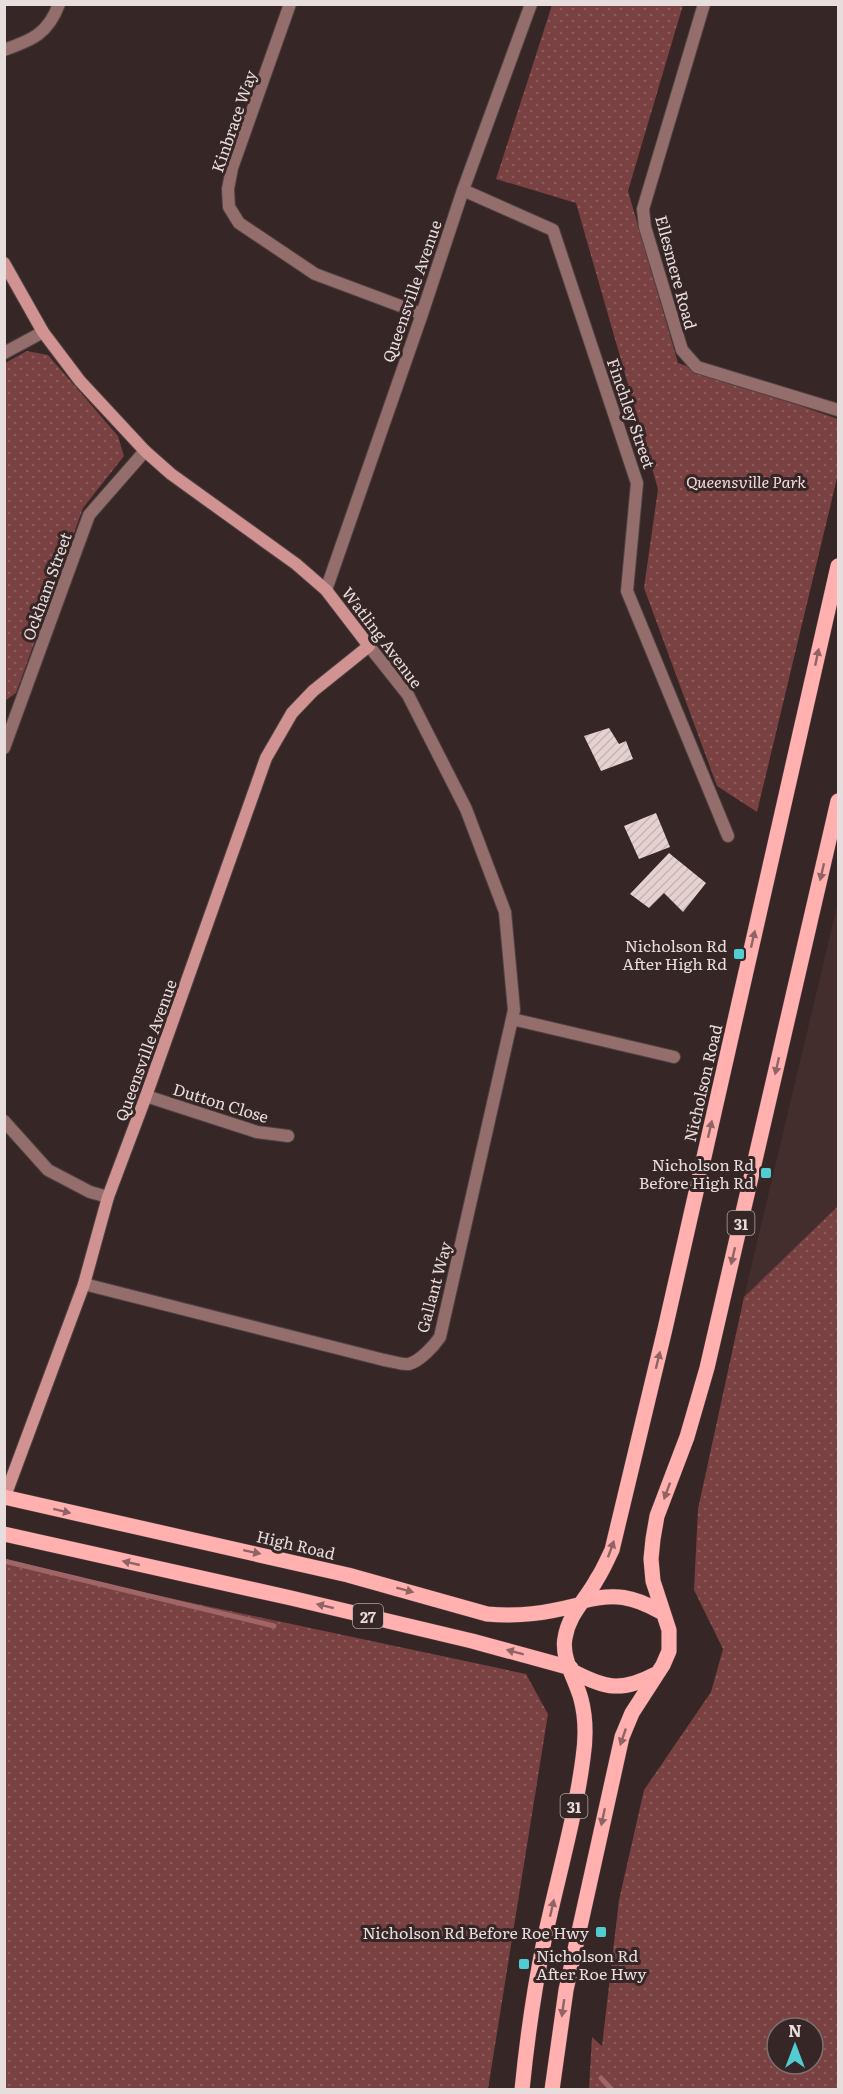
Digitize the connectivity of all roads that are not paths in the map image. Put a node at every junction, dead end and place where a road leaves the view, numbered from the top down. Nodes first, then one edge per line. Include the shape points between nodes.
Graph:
1 (59, 4) edge
2 (290, 4) edge
3 (531, 4) edge
4 (704, 4) edge
5 (4, 50) edge
6 (463, 190) junction
7 (4, 263) edge
8 (422, 314) junction
9 (43, 332) junction
10 (4, 353) edge
11 (838, 410) edge
12 (145, 451) junction
13 (838, 567) edge
14 (326, 590) junction
15 (838, 609) edge
16 (823, 630) junction
17 (369, 646) junction
18 (9, 724) edge
19 (4, 748) edge
20 (838, 801) edge
21 (728, 836) dead end
22 (512, 1019) junction
23 (674, 1057) dead end
24 (146, 1096) junction
25 (4, 1121) edge
26 (288, 1136) dead end
27 (108, 1197) junction
28 (84, 1284) junction
29 (5, 1497) edge
30 (4, 1534) edge
31 (580, 1603) junction
32 (661, 1612) junction
33 (571, 1670) junction
34 (658, 1672) junction
35 (522, 2090) edge
36 (552, 2090) edge

1 - 5 street via 54,19 43,32
2 - 8 street, Kinbrace Way via 232,168 230,207 239,223 315,274
3 - 6 street, Queensville Avenue
4 - 11 street, Ellesmere Road via 643,209 682,350 697,367
6 - 8 street, Queensville Avenue
6 - 21 street, Finchley Street via 553,230 638,483 627,591
7 - 9 street, Watling Avenue
8 - 14 street, Queensville Avenue
9 - 10 street
9 - 12 street, Watling Avenue via 80,381
12 - 14 street, Watling Avenue
12 - 18 street, Ockham Street via 89,515
13 - 16 main road, Nicholson Road / 31
14 - 17 street, Watling Avenue
15 - 16 main road
31 -> 16 main road, Nicholson Road / 31 via 612,1550
17 - 22 street, Watling Avenue via 408,695 466,809 505,912
17 - 24 street, Queensville Avenue via 292,713 266,758
18 - 19 street, Ockham Street
20 -> 32 main road, 31 via 707,1368 655,1528 651,1559
22 - 23 street
22 - 28 street, Gallant Way via 440,1337 416,1360 408,1364 384,1360
24 - 26 street, Dutton Close via 257,1132
24 - 27 street, Queensville Avenue
25 - 27 street via 48,1170
27 - 28 street, Queensville Avenue
28 - 29 street, Queensville Avenue
29 -> 31 main road, High Road / 27 via 348,1575 487,1614 539,1614
33 -> 30 main road, 27 via 472,1641
31 - 32 main road via 615,1595 643,1602
31 - 33 main road, Nicholson Road / 31 via 564,1641
32 - 34 main road, 31 via 670,1642
33 - 34 main road via 609,1687 628,1686
35 -> 33 main road, Nicholson Road / 31 via 537,1978 583,1758 584,1715
34 -> 36 main road, 31 via 632,1713 616,1760 566,1990

